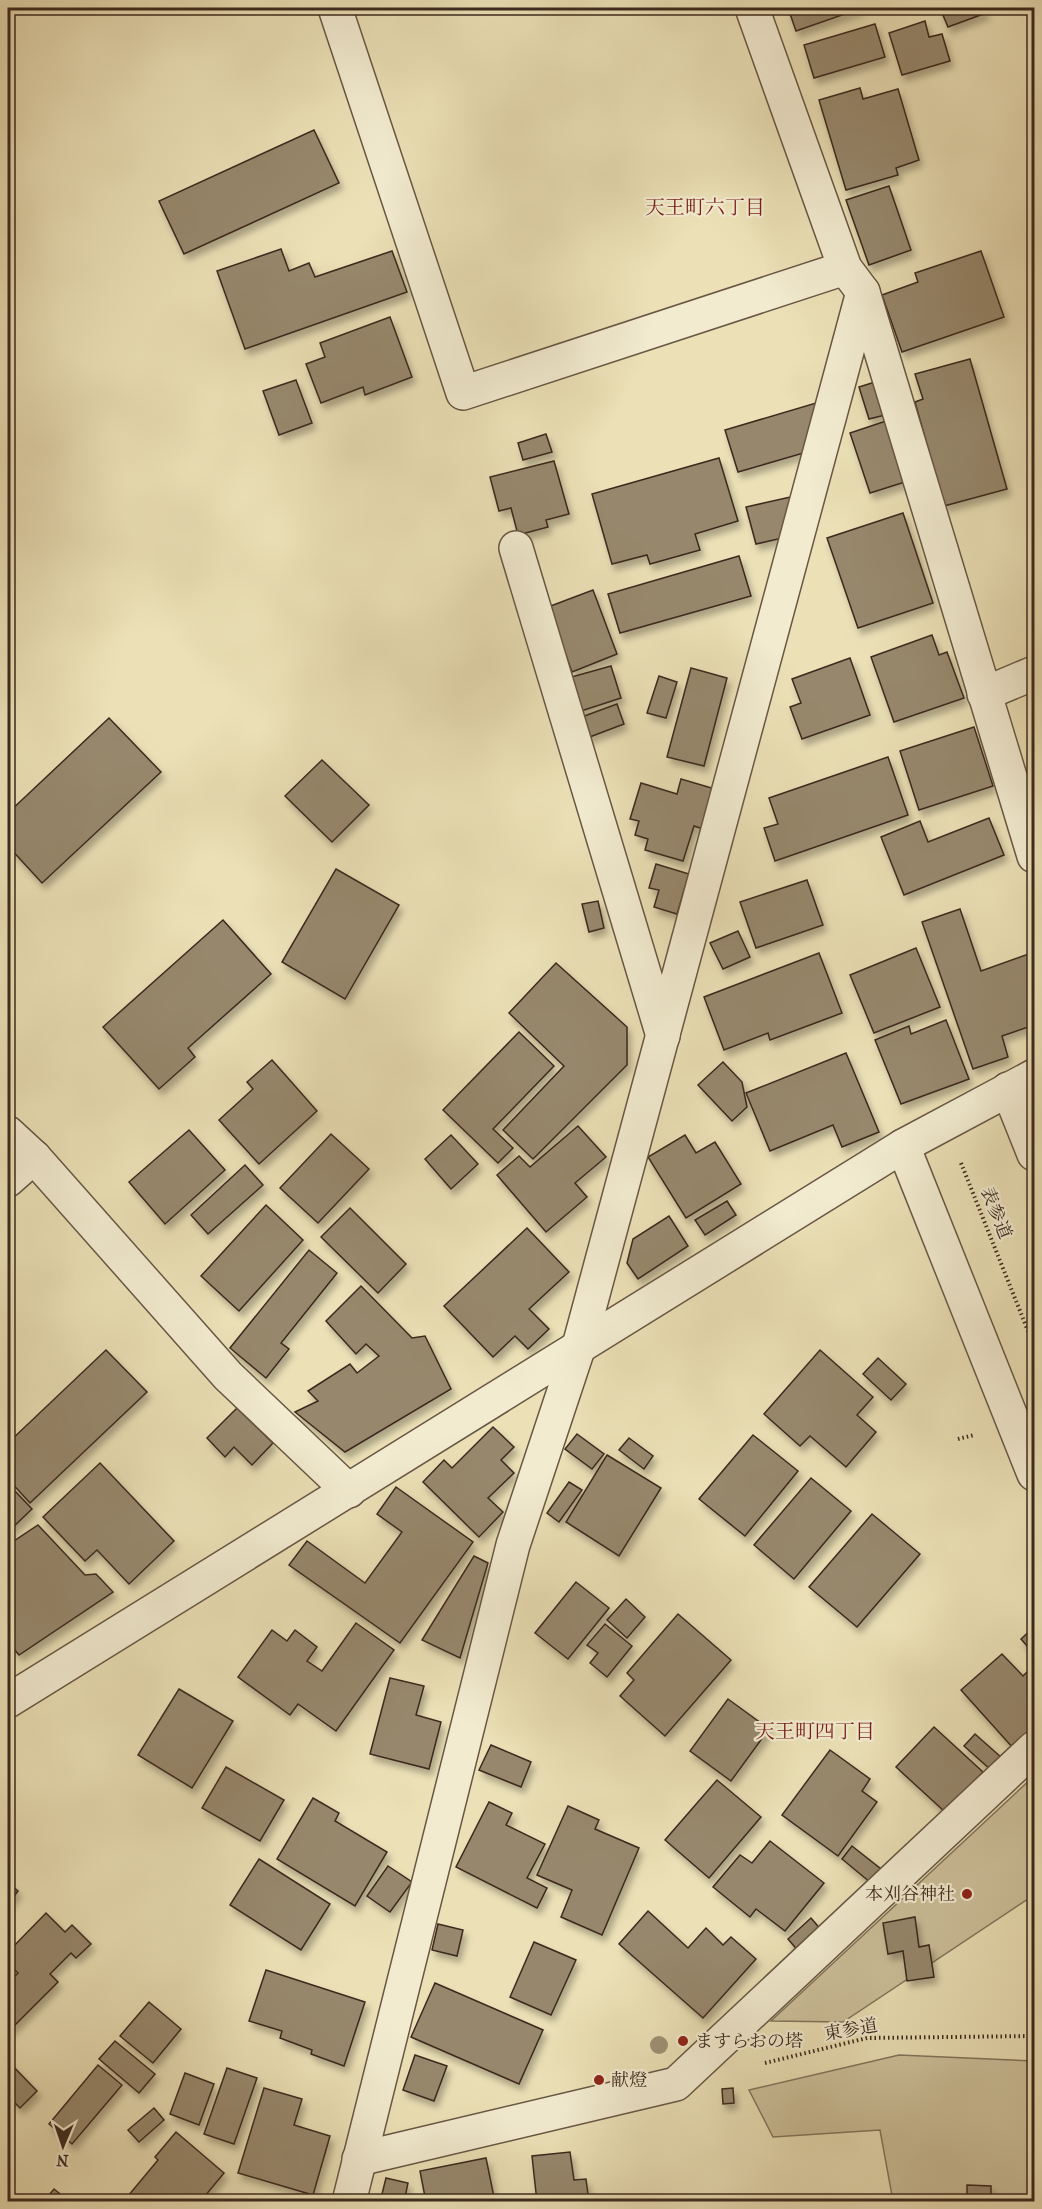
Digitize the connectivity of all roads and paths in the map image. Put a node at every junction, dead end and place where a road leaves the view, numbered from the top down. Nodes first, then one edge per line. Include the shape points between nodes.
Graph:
1 (335, 8) edge
2 (752, 8) edge
3 (854, 280) junction
4 (516, 548) dead end
5 (1035, 673) edge
6 (984, 694) junction
7 (1035, 856) edge
8 (663, 1036) junction
9 (1021, 1083) edge
10 (945, 1124) junction
11 (8, 1133) edge
12 (903, 1146) junction
13 (1035, 1154) edge
14 (34, 1157) junction
15 (8, 1180) edge
16 (579, 1346) junction
17 (1035, 1346) edge
18 (1035, 1474) edge
19 (349, 1491) junction
20 (8, 1701) edge
21 (1035, 1748) edge
22 (1035, 2036) edge
23 (755, 2065) dead end
24 (359, 2159) junction
25 (1035, 2186) edge
26 (349, 2202) edge
27 (1030, 2202) edge

1 - 3 street via 463,393
2 - 3 street
3 - 6 street
3 - 8 street
4 - 8 street
5 - 6 street
6 - 7 street
8 - 16 street
9 - 10 street
9 - 13 street
10 - 12 street
10 - 17 path, 表参道
11 - 14 street
12 - 16 street
12 - 18 street
14 - 15 street
14 - 19 street via 228,1376
16 - 19 street
16 - 24 street via 513,1545
19 - 20 street
21 - 24 street via 676,2084
22 - 23 path, 東参道 via 867,2038
24 - 26 street
25 - 27 path

